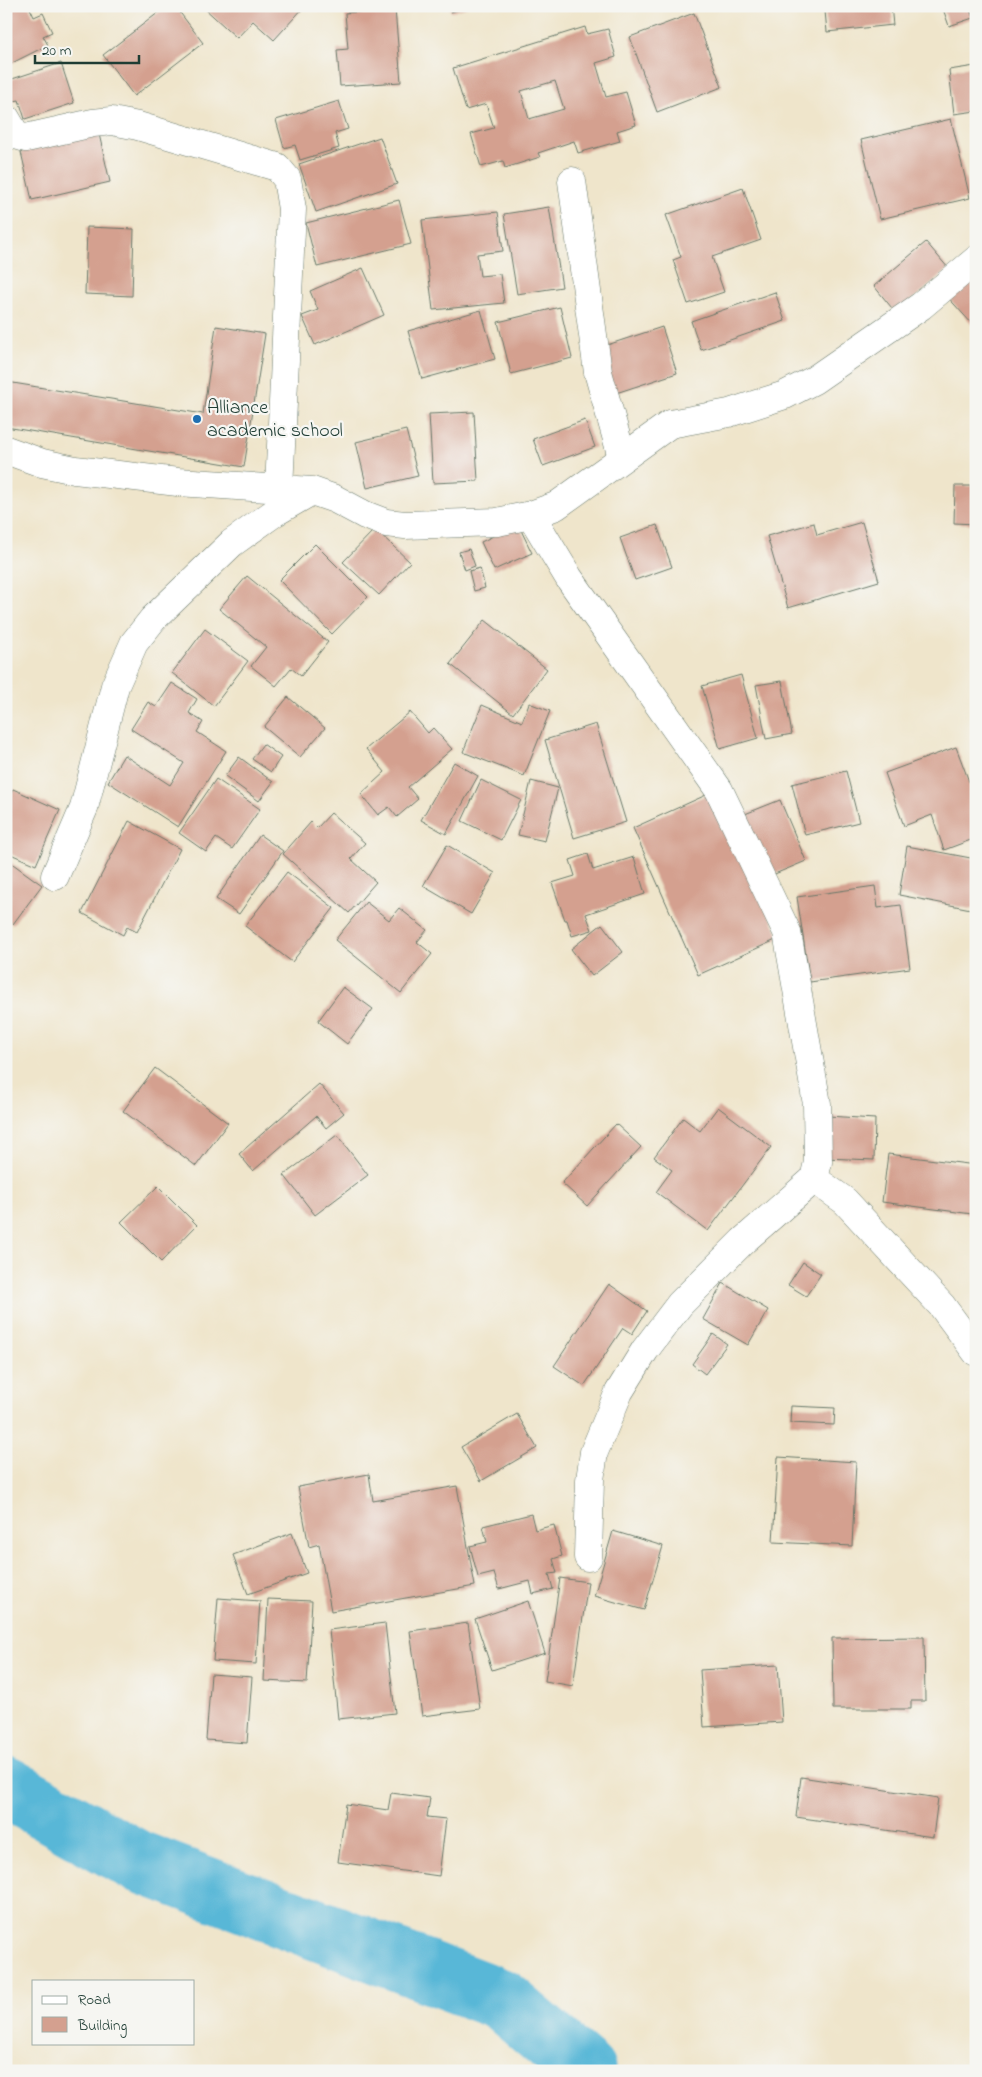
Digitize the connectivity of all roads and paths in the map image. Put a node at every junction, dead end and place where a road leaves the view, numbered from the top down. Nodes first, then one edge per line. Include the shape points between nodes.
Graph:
1 (6, 118) edge
2 (572, 181) dead end
3 (976, 260) edge
4 (6, 450) edge
5 (622, 457) junction
6 (279, 489) junction
7 (312, 491) junction
8 (531, 515) junction
9 (55, 876) dead end
10 (814, 1179) junction
11 (976, 1352) edge
12 (588, 1557) dead end

1 - 6 street via 16,135 26,138 93,123 112,121 138,126 277,167 287,179 292,209
2 - 5 street via 598,372
3 - 5 street via 921,306 814,380 785,395 728,413 670,424
4 - 6 street via 42,463 76,470
5 - 8 street via 573,496
6 - 7 street
7 - 8 street via 335,498 386,523 474,524
7 - 9 street via 232,543 153,619 134,644 115,686 84,808
8 - 10 street via 569,578 719,790 787,932 817,1104 818,1162
10 - 11 street via 845,1201 942,1306
10 - 12 street via 743,1240 680,1304 645,1350 619,1392 594,1452

